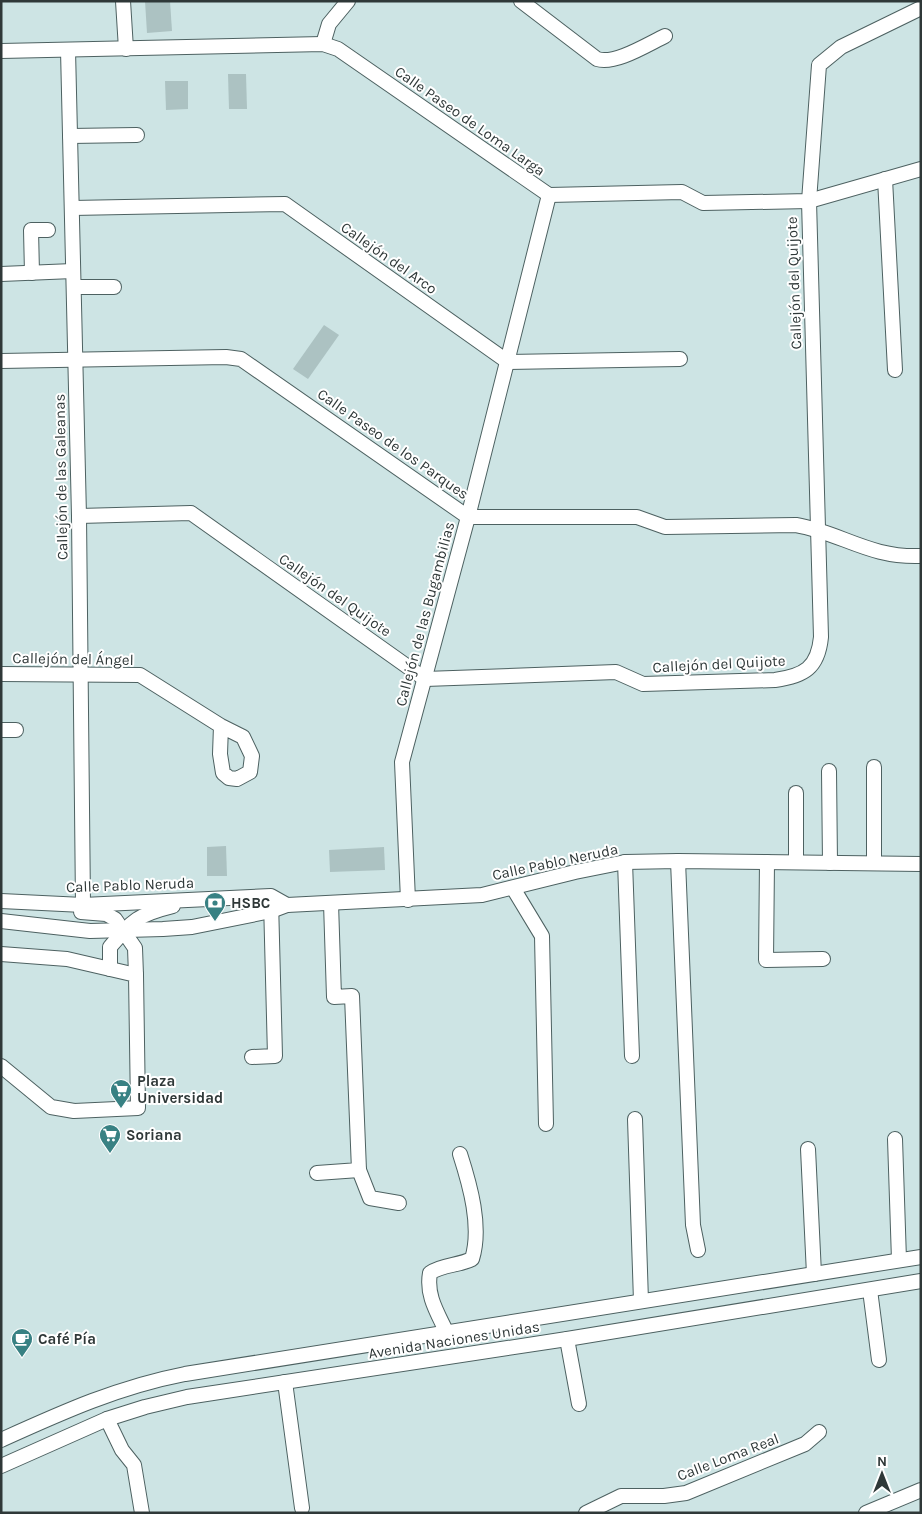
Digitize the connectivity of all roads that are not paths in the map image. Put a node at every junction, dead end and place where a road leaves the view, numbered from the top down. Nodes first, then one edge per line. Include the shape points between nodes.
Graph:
1 (123, 1) edge
2 (348, 1) edge
3 (521, 1) edge
4 (921, 8) edge
5 (666, 36) dead end
6 (323, 44) junction
7 (126, 48) junction
8 (68, 50) junction
9 (1, 51) edge
10 (137, 135) dead end
11 (70, 136) junction
12 (921, 169) edge
13 (885, 179) junction
14 (549, 195) junction
15 (808, 201) junction
16 (72, 208) junction
17 (48, 230) dead end
18 (73, 271) junction
19 (32, 273) junction
20 (1, 274) edge
21 (74, 287) junction
22 (114, 287) dead end
23 (680, 359) dead end
24 (75, 360) junction
25 (1, 361) edge
26 (508, 362) junction
27 (895, 370) dead end
28 (79, 516) junction
29 (468, 517) junction
30 (817, 528) junction
31 (921, 556) edge
32 (1, 674) edge
33 (81, 674) junction
34 (425, 679) junction
35 (221, 726) dead end
36 (1, 730) edge
37 (16, 730) dead end
38 (874, 768) dead end
39 (830, 771) dead end
40 (796, 793) dead end
41 (678, 861) junction
42 (626, 862) junction
43 (768, 862) junction
44 (796, 862) junction
45 (830, 863) junction
46 (874, 863) junction
47 (921, 864) edge
48 (513, 888) junction
49 (271, 896) junction
50 (189, 898) junction
51 (1, 900) edge
52 (408, 900) junction
53 (28, 903) junction
54 (331, 903) junction
55 (83, 905) junction
56 (287, 905) junction
57 (271, 911) junction
58 (1, 921) edge
59 (124, 931) junction
60 (1, 954) edge
61 (823, 959) dead end
62 (110, 969) junction
63 (136, 975) junction
64 (632, 1056) dead end
65 (252, 1057) dead end
66 (1, 1066) edge
67 (635, 1119) dead end
68 (546, 1124) dead end
69 (895, 1139) dead end
70 (808, 1149) dead end
71 (460, 1154) dead end
72 (359, 1170) junction
73 (317, 1173) dead end
74 (400, 1203) dead end
75 (698, 1250) dead end
76 (921, 1257) edge
77 (899, 1260) junction
78 (814, 1274) junction
79 (921, 1281) edge
80 (870, 1290) junction
81 (641, 1301) junction
82 (446, 1332) junction
83 (567, 1339) junction
84 (879, 1360) dead end
85 (185, 1374) junction
86 (285, 1382) junction
87 (187, 1397) junction
88 (579, 1404) dead end
89 (107, 1419) junction
90 (819, 1432) dead end
91 (1, 1440) edge
92 (1, 1466) edge
93 (921, 1490) edge
94 (302, 1508) dead end
95 (142, 1513) edge
96 (586, 1513) edge
97 (866, 1513) edge

1 - 7 street
2 - 6 street via 329,24
3 - 5 street via 604,62
4 - 15 street, Callejón del Quijote via 841,47 819,65
6 - 7 street, Calle Paseo de Loma Larga
6 - 14 street, Calle Paseo de Loma Larga via 338,49
7 - 8 street, Calle Paseo de Loma Larga
8 - 9 street, Calle Paseo de Loma Larga
8 - 11 street, Callejón de las Galeanas
10 - 11 street
11 - 16 street, Callejón de las Galeanas
12 - 13 street, Calle Paseo de Loma Larga
13 - 15 street, Calle Paseo de Loma Larga
13 - 27 street
14 - 15 street, Calle Paseo de Loma Larga via 682,192 703,203
14 - 26 street, Callejón de las Bugambilias
15 - 30 street, Callejón del Quijote
16 - 18 street, Callejón de las Galeanas
16 - 26 street, Callejón del Arco via 285,204
17 - 19 street via 31,230
18 - 19 street
18 - 21 street, Callejón de las Galeanas
19 - 20 street
21 - 22 street
21 - 24 street, Callejón de las Galeanas
23 - 26 street
24 - 25 street, Calle Paseo de los Parques
24 - 28 street, Callejón de las Galeanas
24 - 29 street, Calle Paseo de los Parques via 242,359
26 - 29 street, Callejón de las Bugambilias
28 - 33 street, Callejón de las Galeanas
28 - 34 street, Callejón del Quijote via 190,513
29 - 30 street, Calle Paseo de los Parques via 637,517 665,527 796,524
29 - 34 street, Callejón de las Bugambilias
30 - 31 street, Calle Paseo de los Parques via 871,551
30 - 34 street, Callejón del Quijote via 820,649 805,672 792,678 643,684 616,672
32 - 33 street, Callejón del Ángel
33 - 35 street, Callejón del Ángel via 140,676
33 - 55 street, Callejón de las Galeanas
34 - 52 street, Callejón de las Bugambilias via 402,762
36 - 37 street
38 - 46 street
39 - 45 street
40 - 44 street
41 - 42 street, Calle Pablo Neruda
41 - 43 street, Calle Pablo Neruda
41 - 75 street via 693,1225
42 - 48 street, Calle Pablo Neruda
42 - 64 street
43 - 44 street, Calle Pablo Neruda
43 - 61 street via 766,960
44 - 45 street, Calle Pablo Neruda
45 - 46 street, Calle Pablo Neruda
46 - 47 street, Calle Pablo Neruda
48 - 52 street, Calle Pablo Neruda
48 - 68 street via 542,936
49 - 50 street, Calle Pablo Neruda
49 - 56 street
49 - 57 street
50 - 55 street, Calle Pablo Neruda
50 - 59 street via 143,914
51 - 53 street, Calle Pablo Neruda
52 - 54 street, Calle Pablo Neruda
53 - 55 street, Calle Pablo Neruda
53 - 59 street via 53,910 106,914 115,919
54 - 56 street, Calle Pablo Neruda
54 - 72 street via 334,997 352,996
56 - 57 street, Calle Pablo Neruda
57 - 59 street, Calle Pablo Neruda via 192,926
57 - 65 street via 275,1056
58 - 59 street, Calle Pablo Neruda via 55,928
59 - 62 street via 110,947
59 - 63 street via 134,948
60 - 62 street via 67,959
62 - 63 street
63 - 66 street via 138,1108 74,1111 51,1107
67 - 81 street
69 - 77 street
70 - 78 street
71 - 82 street via 473,1193 475,1249 472,1259 437,1268 430,1273 430,1294
72 - 73 street
72 - 74 street via 370,1198
76 - 77 street, Avenida Naciones Unidas
77 - 78 street, Avenida Naciones Unidas
78 - 81 street, Avenida Naciones Unidas
79 - 80 street, Avenida Naciones Unidas
80 - 83 street, Avenida Naciones Unidas
80 - 84 street
81 - 82 street, Avenida Naciones Unidas
82 - 85 street, Avenida Naciones Unidas
83 - 86 street, Avenida Naciones Unidas
83 - 88 street
85 - 87 street
85 - 91 street, Avenida Naciones Unidas via 123,1388
86 - 87 street, Avenida Naciones Unidas
86 - 94 street
87 - 89 street, Avenida Naciones Unidas
89 - 92 street, Avenida Naciones Unidas
89 - 95 street via 122,1450 134,1465
90 - 96 street, Calle Loma Real via 805,1444 686,1493 621,1496
93 - 97 street

